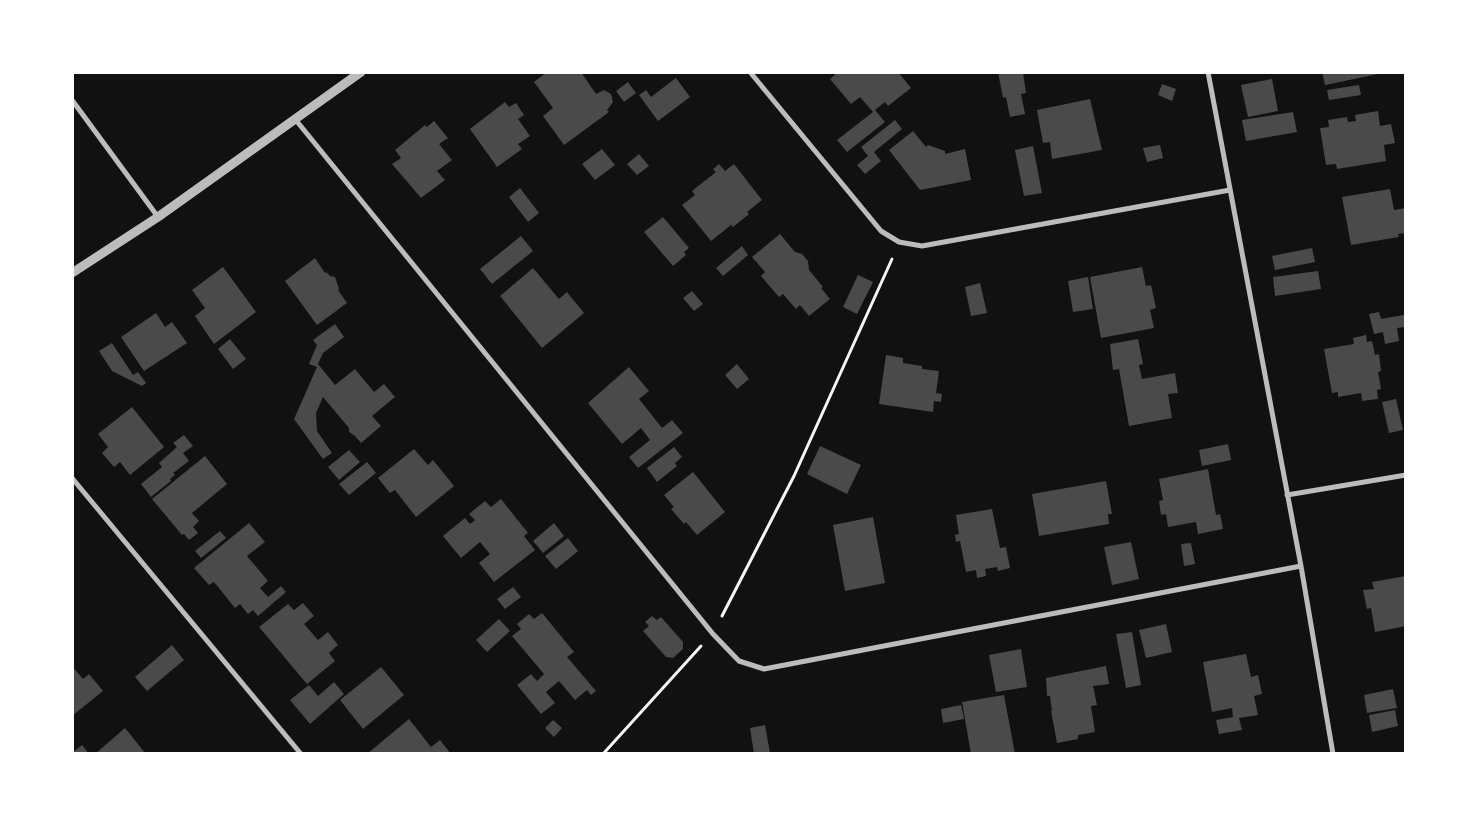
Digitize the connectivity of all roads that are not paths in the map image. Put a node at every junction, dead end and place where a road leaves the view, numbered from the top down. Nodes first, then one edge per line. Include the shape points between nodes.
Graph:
1 (361, 72) edge
2 (750, 72) edge
3 (1208, 72) edge
4 (72, 100) edge
5 (295, 119) junction
6 (1230, 190) junction
7 (158, 217) junction
8 (72, 273) edge
9 (1406, 475) edge
10 (72, 478) edge
11 (1287, 495) junction
12 (1300, 566) junction
13 (300, 754) edge
14 (1334, 754) edge

1 - 5 street
2 - 6 street via 881,231 899,242 922,246
3 - 6 street
4 - 7 street
5 - 7 street
5 - 12 street via 713,634 739,660 764,669
6 - 11 street
7 - 8 street
9 - 11 street
10 - 13 street
11 - 12 street
12 - 14 street

